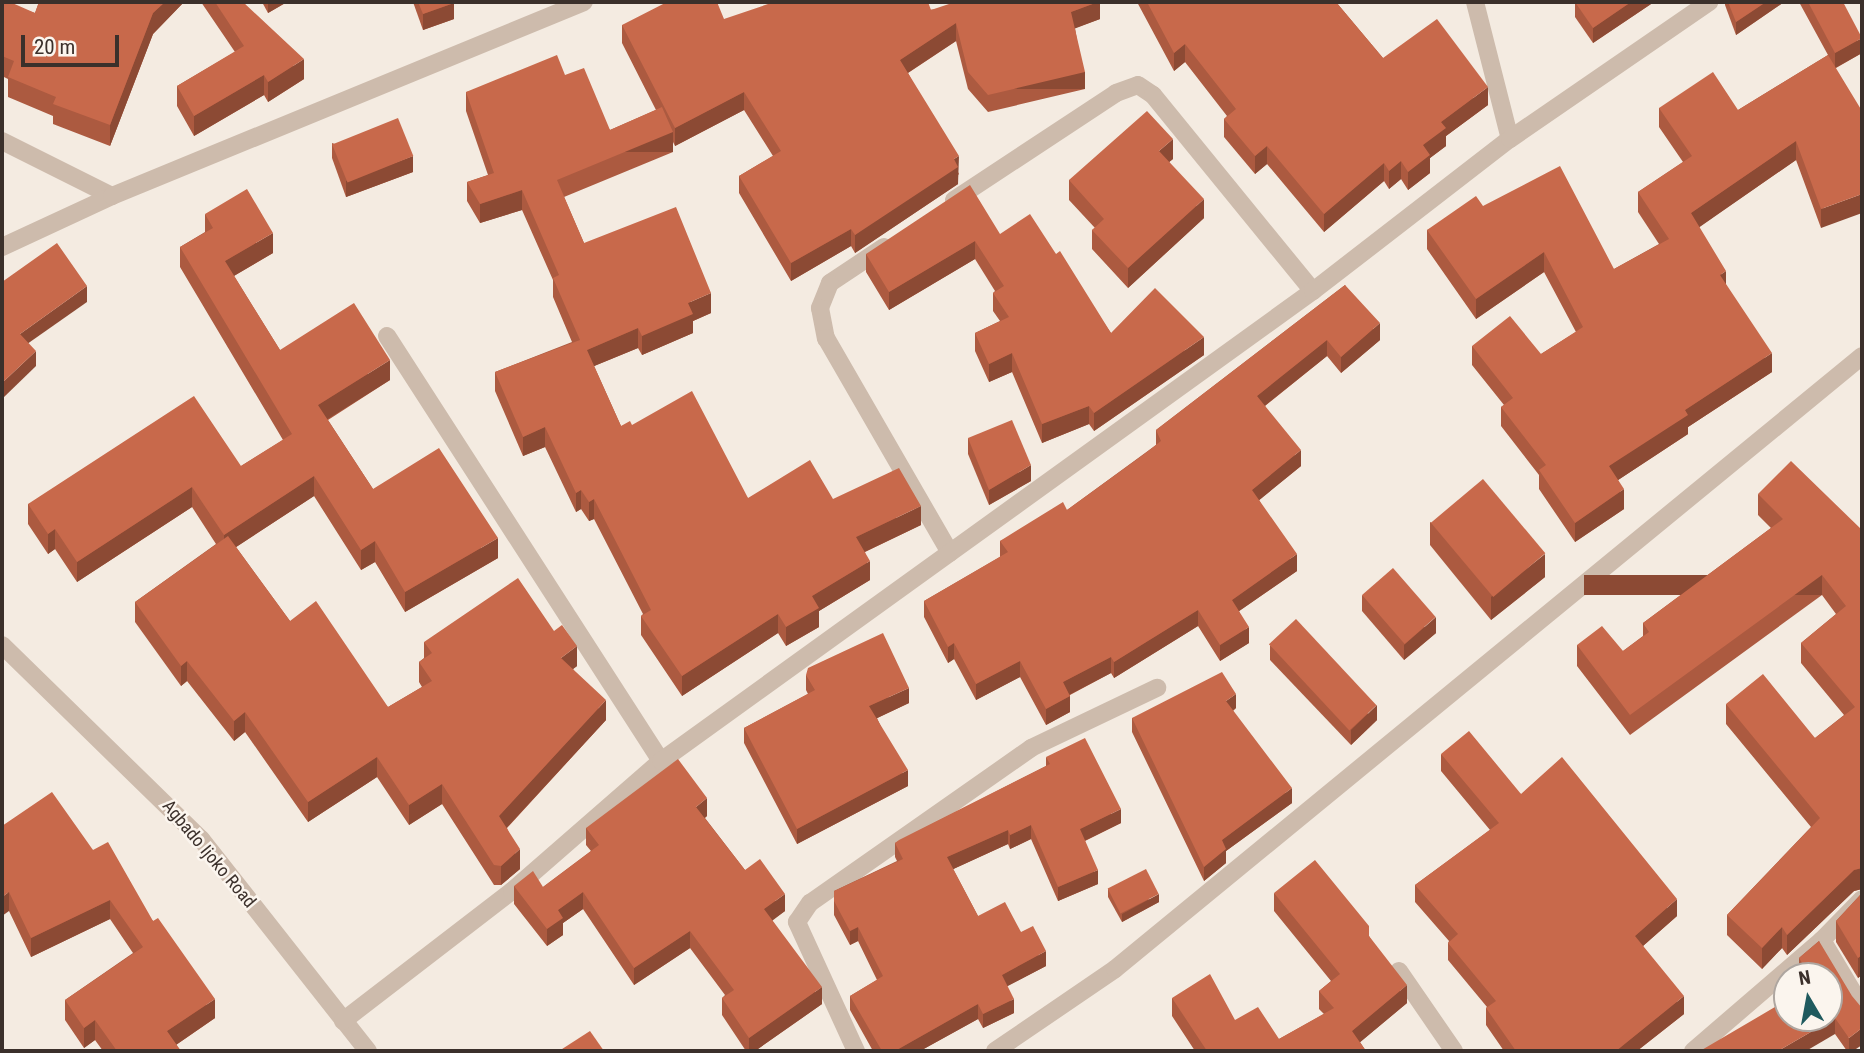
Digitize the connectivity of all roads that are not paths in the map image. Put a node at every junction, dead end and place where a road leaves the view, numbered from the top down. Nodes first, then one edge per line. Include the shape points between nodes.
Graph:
1 (1475, 2) edge
2 (1709, 2) edge
3 (577, 3) edge
4 (1510, 139) junction
5 (2, 141) edge
6 (113, 196) junction
7 (933, 214) edge
8 (899, 237) edge
9 (2, 247) edge
10 (1312, 291) junction
11 (387, 336) dead end
12 (1862, 356) edge
13 (950, 553) junction
14 (2, 645) edge
15 (1157, 688) dead end
16 (661, 761) junction
17 (1862, 899) edge
18 (1822, 940) junction
19 (1399, 971) edge
20 (1862, 1007) edge
21 (343, 1021) junction
22 (368, 1051) edge
23 (856, 1051) edge
24 (995, 1051) edge
25 (1454, 1051) edge
26 (1693, 1051) edge

1 - 4 street
2 - 4 street
3 - 6 street
4 - 10 street
5 - 6 street
6 - 9 street
7 - 10 street via 1116,93 1138,85 1153,95
8 - 13 street via 830,283 820,308 826,338
10 - 13 street
11 - 16 street
12 - 24 street via 1115,968
13 - 16 street
14 - 21 street, Agbado Ijoko Road via 201,839
15 - 23 street via 1031,748 810,903 797,922
16 - 21 street via 512,891
17 - 18 street
18 - 20 street
18 - 26 street
19 - 25 street
21 - 22 street, Agbado Ijoko Road

